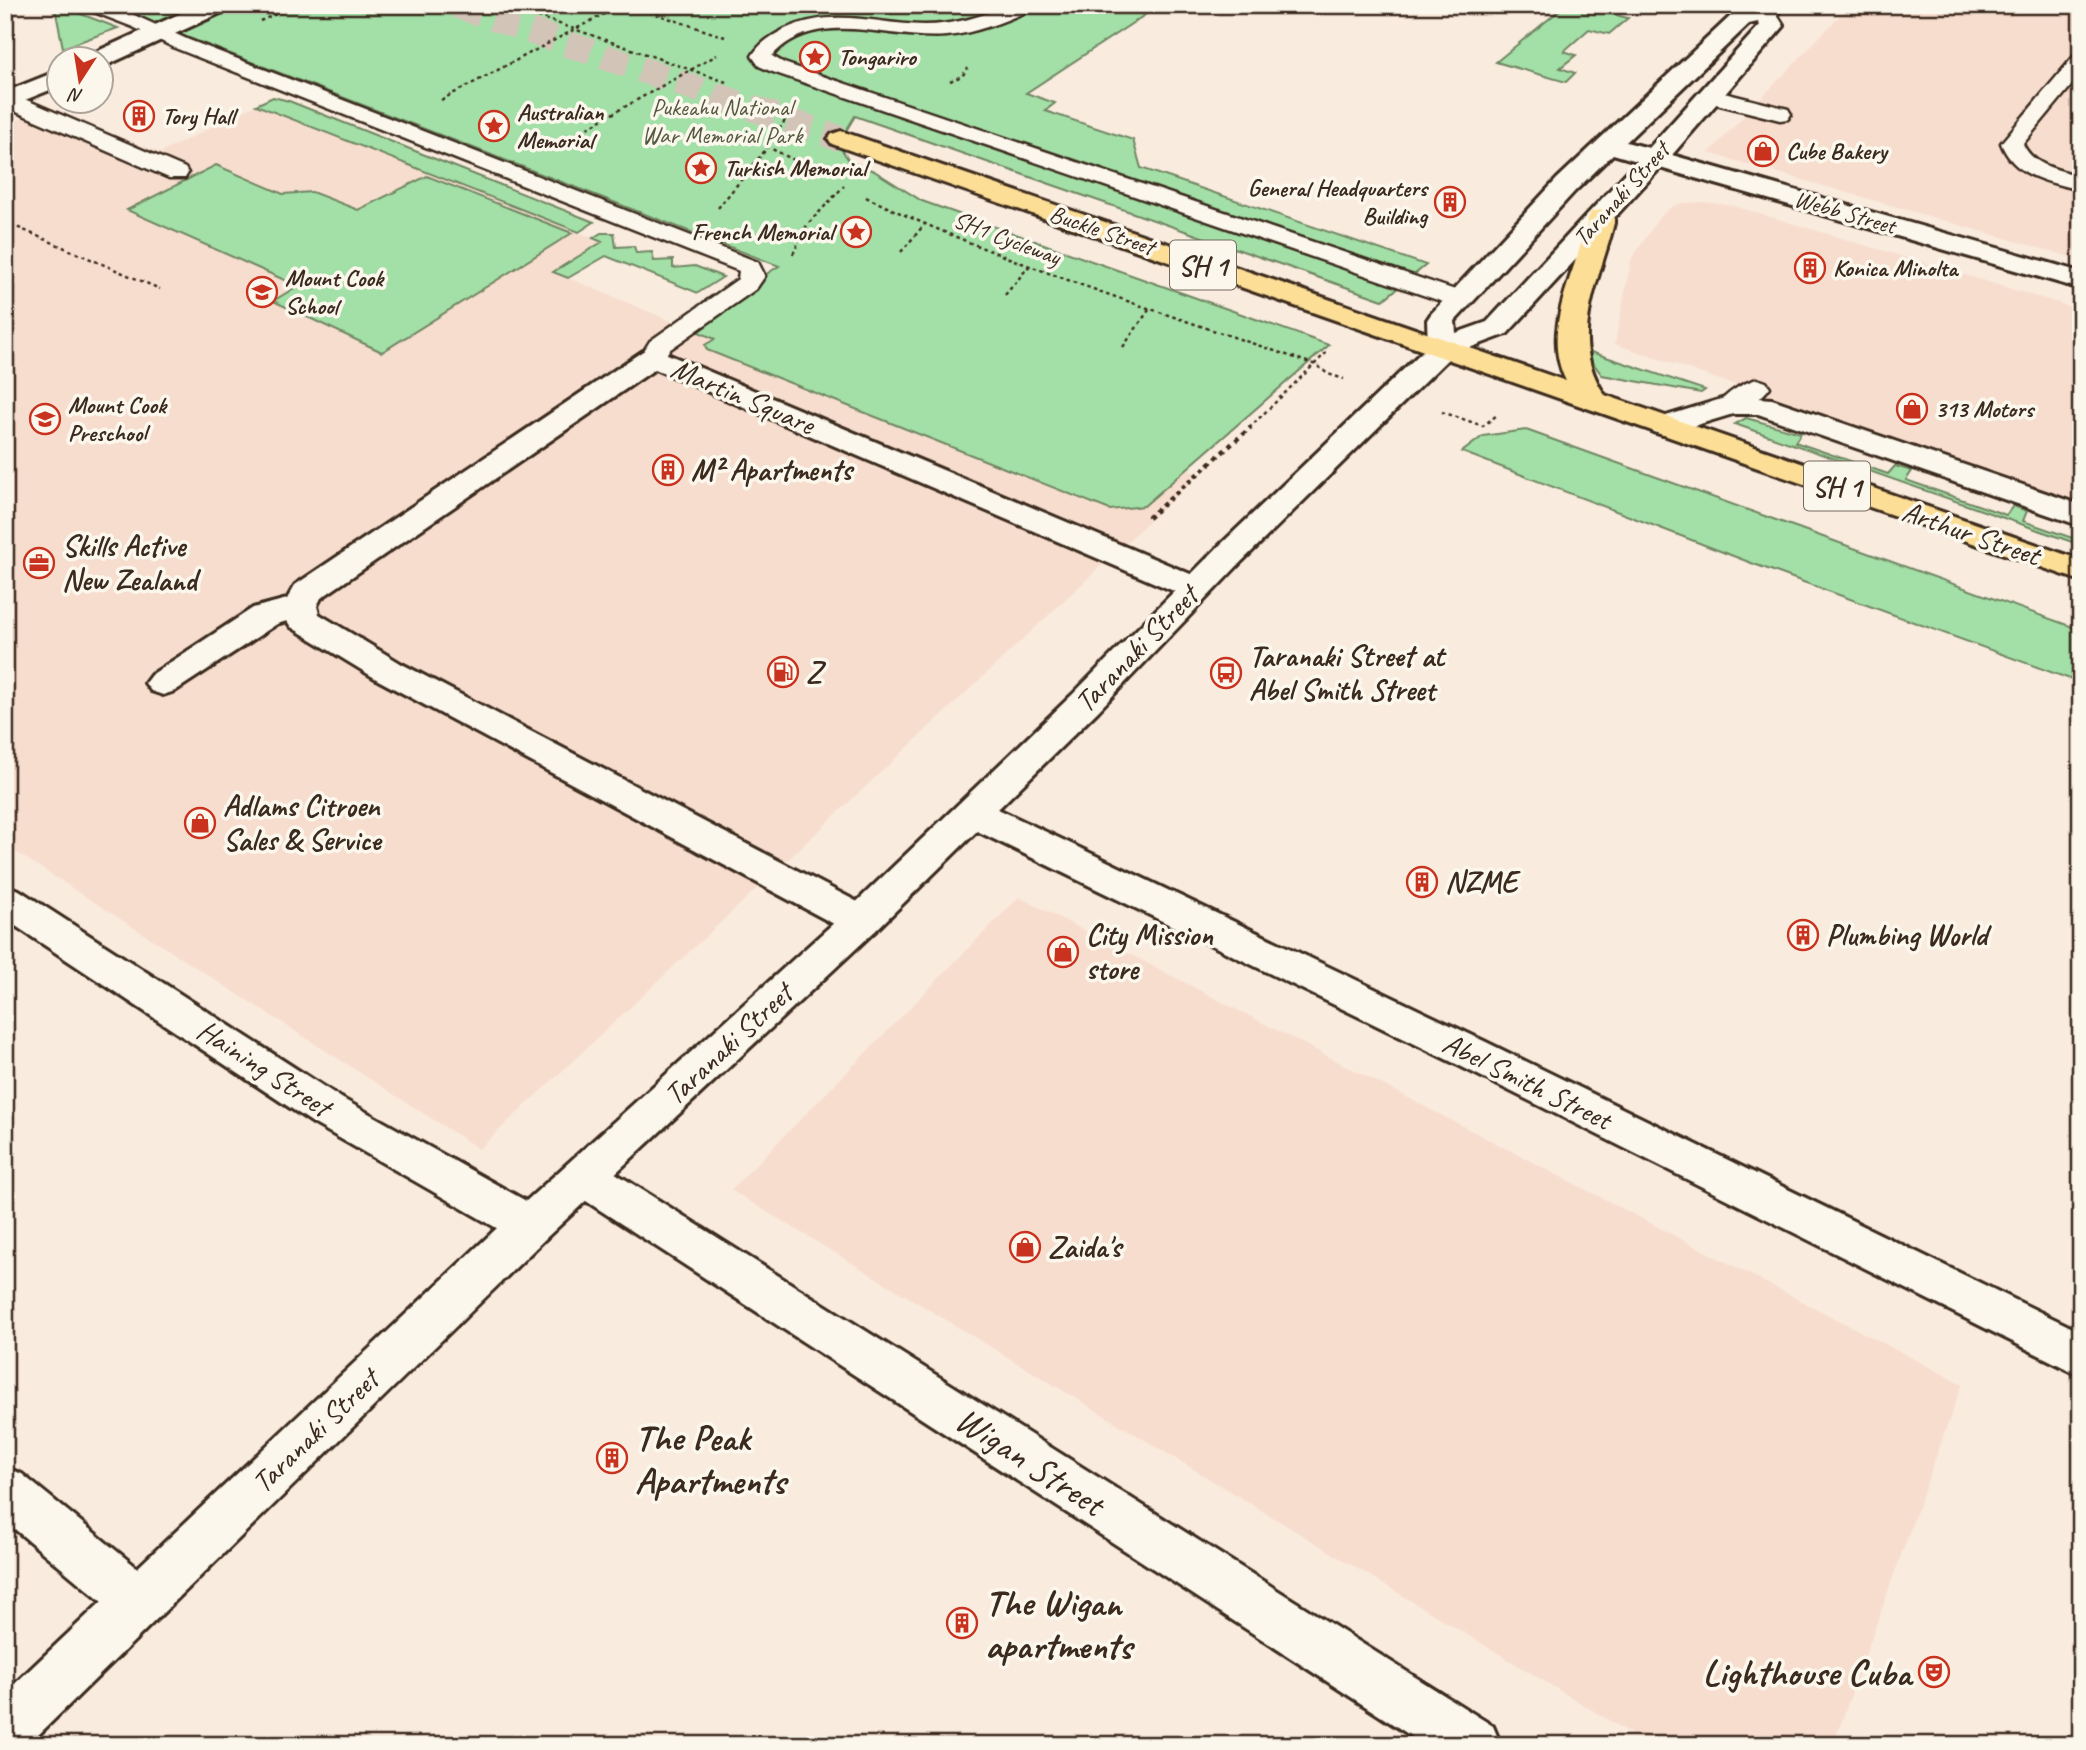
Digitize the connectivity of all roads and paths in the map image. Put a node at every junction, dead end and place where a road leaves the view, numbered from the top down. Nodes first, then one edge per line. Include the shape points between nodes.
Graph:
1 (93, 5) edge
2 (219, 5) edge
3 (298, 5) edge
4 (442, 5) edge
5 (505, 5) edge
6 (621, 5) edge
7 (629, 5) edge
8 (1026, 5) edge
9 (449, 9) dead end
10 (1769, 10) edge
11 (284, 11) dead end
12 (573, 29) junction
13 (157, 34) junction
14 (727, 38) dead end
15 (116, 52) edge
16 (2081, 60) edge
17 (46, 83) edge
18 (1712, 96) junction
19 (6, 101) edge
20 (440, 101) dead end
21 (1780, 114) dead end
22 (841, 139) tunnel mouth
23 (1609, 145) junction
24 (549, 149) dead end
25 (1654, 157) junction
26 (807, 167) dead end
27 (177, 173) dead end
28 (2081, 183) edge
29 (856, 191) dead end
30 (718, 209) dead end
31 (1601, 218) junction
32 (5, 222) edge
33 (924, 225) junction
34 (901, 252) dead end
35 (1030, 265) junction
36 (2081, 281) edge
37 (160, 289) dead end
38 (1005, 295) dead end
39 (1461, 300) junction
40 (1151, 307) junction
41 (1123, 347) dead end
42 (1443, 348) junction
43 (653, 356) junction
44 (1316, 365) junction
45 (1328, 374) dead end
46 (1757, 387) dead end
47 (1594, 401) junction
48 (1731, 405) junction
49 (1664, 425) junction
50 (2081, 516) edge
51 (1147, 519) dead end
52 (2081, 571) edge
53 (1195, 588) junction
54 (300, 606) junction
55 (163, 682) dead end
56 (971, 812) junction
57 (5, 900) edge
58 (861, 921) junction
59 (585, 1177) junction
60 (530, 1225) junction
61 (2081, 1355) edge
62 (5, 1490) edge
63 (138, 1600) junction
64 (5, 1730) edge
65 (1474, 1745) edge

1 - 13 lane
2 - 13 street
3 - 11 path
4 - 9 path
5 - 12 path
6 - 12 path
7 - 14 path
8 - 39 lane via 944,30 815,23 767,48 762,56 777,67
10 - 18 street, Taranaki Street via 1772,26
10 - 23 street, Taranaki Street via 1742,18
12 - 20 path
12 - 24 path via 691,69
13 - 15 street
13 - 43 lane via 750,267 753,276 747,284 659,346
16 - 28 lane via 2012,143 2015,156 2025,163
17 - 19 street
18 - 21 lane
18 - 25 street, Taranaki Street
19 - 27 lane
22 - 42 highway, Buckle Street / SH 1
23 - 25 street, Webb Street
23 - 39 street, Taranaki Street
25 - 31 street, Taranaki Street
25 - 36 street, Webb Street
26 - 30 path via 768,147
29 - 33 path, SH1 Cycleway
31 - 42 street, Taranaki Street via 1497,328
31 - 47 highway via 1573,315 1572,341 1577,373
32 - 37 path
33 - 34 path
33 - 35 path, SH1 Cycleway
35 - 38 path
35 - 40 path, SH1 Cycleway
39 - 42 street, Taranaki Street via 1441,320
40 - 41 path
40 - 44 path, SH1 Cycleway
42 - 47 highway, Arthur Street / SH 1
42 - 53 street, Taranaki Street
43 - 53 street, Martin Square
43 - 54 street, Martin Square via 307,592
44 - 45 path, SH1 Cycleway
44 - 51 path
46 - 48 lane
47 - 49 highway, Arthur Street / SH 1
48 - 49 street, Arthur Street
48 - 50 street, Arthur Street via 1761,405
49 - 52 highway, Arthur Street / SH 1
53 - 56 street, Taranaki Street via 1085,703
54 - 55 street via 265,616
54 - 58 street via 303,619 390,672
56 - 58 street, Taranaki Street
56 - 61 street, Abel Smith Street
57 - 60 street, Haining Street via 328,1111
58 - 59 street, Taranaki Street
59 - 60 street, Taranaki Street
59 - 65 street, Wigan Street
60 - 63 street, Taranaki Street
62 - 63 street
63 - 64 street, Taranaki Street

